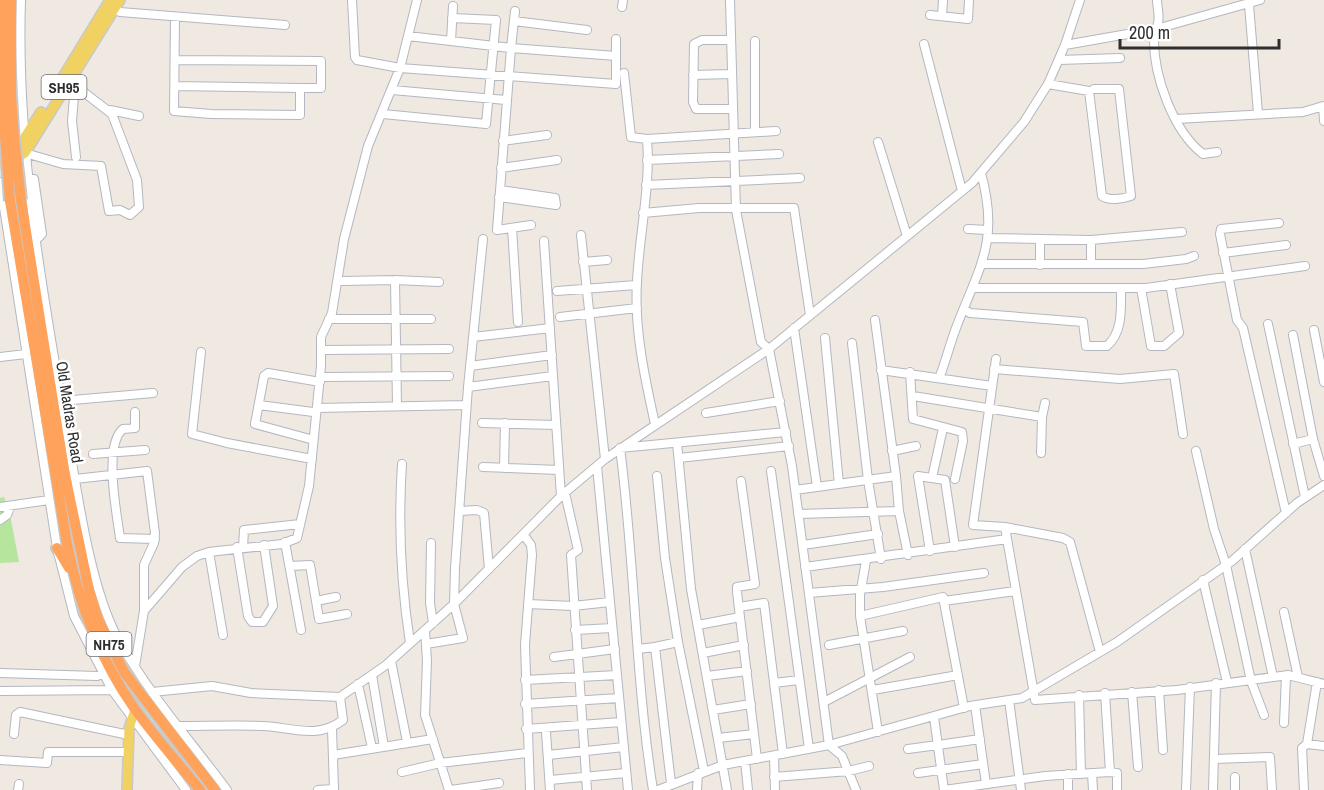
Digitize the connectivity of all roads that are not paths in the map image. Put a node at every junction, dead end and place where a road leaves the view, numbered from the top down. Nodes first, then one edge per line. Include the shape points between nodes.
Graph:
1 (1, 0) edge
2 (11, 0) edge
3 (21, 0) edge
4 (120, 0) edge
5 (352, 0) edge
6 (417, 0) edge
7 (730, 0) edge
8 (943, 0) edge
9 (969, 0) edge
10 (1080, 0) edge
11 (1157, 0) edge
12 (1260, 0) edge
13 (1237, 2) edge
14 (111, 4) edge
15 (1249, 5) junction
16 (453, 6) dead end
17 (515, 11) dead end
18 (930, 15) dead end
19 (942, 16) junction
20 (176, 18) junction
21 (452, 18) junction
22 (514, 21) junction
23 (285, 25) dead end
24 (1156, 28) junction
25 (587, 30) dead end
26 (408, 36) junction
27 (616, 39) dead end
28 (730, 40) junction
29 (451, 41) junction
30 (755, 41) dead end
31 (924, 44) dead end
32 (1065, 45) junction
33 (494, 46) junction
34 (511, 48) junction
35 (616, 57) junction
36 (1120, 58) dead end
37 (175, 60) junction
38 (1059, 60) junction
39 (400, 68) junction
40 (624, 73) dead end
41 (492, 74) junction
42 (731, 74) junction
43 (693, 75) junction
44 (508, 76) junction
45 (71, 82) junction
46 (1048, 84) junction
47 (175, 86) junction
48 (300, 88) junction
49 (1094, 89) dead end
50 (392, 90) junction
51 (489, 98) junction
52 (506, 100) junction
53 (732, 109) junction
54 (110, 110) junction
55 (1258, 113) junction
56 (383, 114) junction
57 (139, 116) dead end
58 (1176, 118) junction
59 (1324, 121) edge
60 (36, 127) junction
61 (755, 131) junction
62 (776, 131) dead end
63 (733, 134) junction
64 (548, 135) dead end
65 (15, 138) junction
66 (647, 139) junction
67 (503, 141) junction
68 (878, 142) dead end
69 (0, 151) edge
70 (1217, 152) dead end
71 (25, 153) junction
72 (779, 154) dead end
73 (734, 156) junction
74 (76, 157) dead end
75 (557, 160) dead end
76 (646, 160) junction
77 (0, 163) edge
78 (501, 168) junction
79 (981, 173) junction
80 (800, 178) dead end
81 (735, 181) junction
82 (0, 182) edge
83 (646, 185) junction
84 (962, 191) junction
85 (499, 194) junction
86 (16, 201) junction
87 (736, 210) junction
88 (643, 213) junction
89 (1279, 223) dead end
90 (531, 225) dead end
91 (512, 228) junction
92 (968, 230) dead end
93 (1182, 232) dead end
94 (988, 234) junction
95 (580, 235) dead end
96 (907, 236) junction
97 (483, 239) dead end
98 (1091, 240) junction
99 (544, 241) dead end
100 (1040, 241) junction
101 (1286, 245) dead end
102 (1223, 253) junction
103 (1194, 256) dead end
104 (10, 257) junction
105 (0, 258) edge
106 (607, 260) dead end
107 (583, 262) junction
108 (983, 264) junction
109 (1091, 264) junction
110 (1040, 265) junction
111 (1305, 266) dead end
112 (1228, 275) junction
113 (395, 280) junction
114 (342, 281) dead end
115 (439, 282) dead end
116 (1170, 284) junction
117 (636, 285) junction
118 (586, 288) junction
119 (973, 288) junction
120 (1121, 288) junction
121 (1141, 288) junction
122 (557, 291) dead end
123 (637, 308) junction
124 (964, 309) junction
125 (589, 314) junction
126 (810, 315) junction
127 (560, 317) dead end
128 (329, 319) junction
129 (431, 319) dead end
130 (396, 320) junction
131 (875, 320) dead end
132 (518, 322) dead end
133 (1268, 324) dead end
134 (550, 328) junction
135 (794, 328) junction
136 (1314, 330) dead end
137 (1293, 335) dead end
138 (472, 337) junction
139 (825, 338) dead end
140 (852, 342) dead end
141 (449, 349) dead end
142 (769, 349) junction
143 (321, 350) junction
144 (396, 350) junction
145 (201, 352) dead end
146 (26, 354) junction
147 (552, 355) junction
148 (0, 357) edge
149 (996, 359) dead end
150 (470, 366) junction
151 (994, 369) junction
152 (881, 370) junction
153 (910, 372) junction
154 (396, 376) junction
155 (449, 376) dead end
156 (553, 376) junction
157 (940, 376) junction
158 (322, 380) junction
159 (1324, 382) edge
160 (992, 386) junction
161 (468, 387) junction
162 (153, 393) dead end
163 (914, 396) junction
164 (61, 401) junction
165 (780, 401) junction
166 (1045, 402) dead end
167 (259, 405) junction
168 (466, 405) junction
169 (397, 406) junction
170 (315, 410) junction
171 (988, 410) junction
172 (135, 412) dead end
173 (706, 414) dead end
174 (1042, 417) junction
175 (482, 423) dead end
176 (505, 423) junction
177 (655, 424) junction
178 (556, 425) junction
179 (943, 428) junction
180 (786, 432) junction
181 (1183, 434) dead end
182 (310, 439) dead end
183 (1313, 439) junction
184 (677, 443) junction
185 (1293, 444) junction
186 (789, 446) junction
187 (916, 446) dead end
188 (620, 448) junction
189 (146, 450) dead end
190 (892, 450) junction
191 (1196, 451) dead end
192 (115, 452) junction
193 (1041, 453) dead end
194 (93, 454) dead end
195 (679, 458) junction
196 (312, 459) junction
197 (605, 459) junction
198 (402, 464) dead end
199 (597, 466) junction
200 (483, 467) dead end
201 (504, 468) junction
202 (559, 470) junction
203 (771, 471) dead end
204 (112, 473) junction
205 (657, 476) dead end
206 (896, 476) junction
207 (1324, 476) edge
208 (932, 478) junction
209 (75, 479) junction
210 (956, 479) dead end
211 (868, 480) junction
212 (741, 482) dead end
213 (839, 484) junction
214 (1324, 485) edge
215 (817, 487) junction
216 (795, 490) junction
217 (563, 494) junction
218 (1305, 497) junction
219 (49, 500) junction
220 (0, 507) edge
221 (10, 507) junction
222 (460, 511) junction
223 (899, 511) junction
224 (875, 512) junction
225 (1286, 513) junction
226 (798, 514) junction
227 (0, 520) edge
228 (300, 524) junction
229 (1005, 527) junction
230 (523, 534) junction
231 (878, 534) junction
232 (155, 539) junction
233 (1007, 539) junction
234 (285, 542) junction
235 (431, 543) dead end
236 (264, 545) junction
237 (802, 545) junction
238 (240, 547) junction
239 (955, 547) junction
240 (57, 548) junction
241 (1245, 549) junction
242 (930, 551) junction
243 (209, 552) junction
244 (908, 555) junction
245 (881, 559) junction
246 (866, 561) junction
247 (1226, 565) junction
248 (290, 566) junction
249 (806, 567) junction
250 (489, 569) junction
251 (984, 573) dead end
252 (73, 576) junction
253 (1203, 580) junction
254 (862, 588) junction
255 (1016, 591) junction
256 (809, 593) junction
257 (336, 597) dead end
258 (316, 601) junction
259 (944, 601) junction
260 (610, 602) junction
261 (528, 603) junction
262 (454, 604) junction
263 (573, 606) junction
264 (739, 607) junction
265 (144, 611) junction
266 (1284, 612) dead end
267 (347, 614) dead end
268 (860, 616) junction
269 (740, 617) junction
270 (433, 623) junction
271 (698, 625) junction
272 (612, 628) junction
273 (301, 630) dead end
274 (425, 630) junction
275 (574, 630) junction
276 (903, 631) dead end
277 (223, 635) dead end
278 (864, 640) junction
279 (678, 642) junction
280 (410, 644) junction
281 (426, 644) junction
282 (744, 645) junction
283 (829, 645) dead end
284 (655, 646) junction
285 (615, 649) junction
286 (638, 650) junction
287 (1100, 652) junction
288 (703, 653) junction
289 (576, 654) junction
290 (554, 657) dead end
291 (910, 657) dead end
292 (391, 661) junction
293 (135, 666) junction
294 (747, 671) junction
295 (0, 673) edge
296 (102, 674) junction
297 (372, 675) junction
298 (617, 675) junction
299 (958, 675) junction
300 (707, 676) junction
301 (1286, 676) junction
302 (1273, 677) junction
303 (1298, 677) junction
304 (578, 678) junction
305 (869, 679) junction
306 (525, 680) junction
307 (799, 680) junction
308 (1251, 681) junction
309 (1227, 682) junction
310 (774, 683) junction
311 (1216, 683) junction
312 (1320, 683) edge
313 (358, 684) junction
314 (1190, 687) junction
315 (112, 690) junction
316 (873, 690) junction
317 (1033, 690) junction
318 (1159, 690) junction
319 (0, 691) edge
320 (1132, 692) junction
321 (1105, 693) junction
322 (1078, 695) junction
323 (147, 696) junction
324 (340, 697) junction
325 (619, 698) junction
326 (1022, 698) junction
327 (1009, 700) junction
328 (1035, 700) junction
329 (824, 702) junction
330 (580, 703) junction
331 (525, 704) junction
332 (751, 704) junction
333 (975, 705) junction
334 (964, 708) junction
335 (713, 710) junction
336 (133, 714) junction
337 (1264, 715) dead end
338 (934, 717) junction
339 (621, 722) junction
340 (1284, 723) dead end
341 (581, 725) junction
342 (179, 726) junction
343 (332, 729) junction
344 (526, 729) junction
345 (546, 732) dead end
346 (878, 732) junction
347 (15, 734) dead end
348 (754, 734) junction
349 (129, 735) junction
350 (718, 738) junction
351 (980, 739) junction
352 (433, 740) junction
353 (407, 742) junction
354 (1307, 744) junction
355 (829, 745) junction
356 (938, 745) junction
357 (1324, 746) edge
358 (384, 747) junction
359 (624, 747) junction
360 (372, 748) junction
361 (809, 749) junction
362 (908, 749) dead end
363 (1163, 750) dead end
364 (128, 752) junction
365 (584, 752) junction
366 (527, 753) junction
367 (783, 754) junction
368 (333, 755) junction
369 (548, 755) junction
370 (774, 756) junction
371 (757, 759) junction
372 (1214, 759) junction
373 (0, 760) edge
374 (745, 761) junction
375 (440, 763) junction
376 (983, 764) junction
377 (723, 765) junction
378 (869, 766) dead end
379 (1138, 767) dead end
380 (941, 769) junction
381 (849, 771) junction
382 (402, 772) dead end
383 (701, 772) junction
384 (1110, 772) junction
385 (626, 773) junction
386 (918, 773) dead end
387 (1092, 773) junction
388 (1068, 774) junction
389 (1082, 774) junction
390 (585, 777) junction
391 (774, 777) junction
392 (1236, 777) dead end
393 (1019, 779) junction
394 (550, 780) junction
395 (500, 783) dead end
396 (672, 783) junction
397 (986, 784) junction
398 (127, 790) edge
399 (186, 790) edge
400 (200, 790) edge
401 (215, 790) edge
402 (227, 790) edge
403 (318, 790) edge
404 (450, 790) edge
405 (530, 790) edge
406 (550, 790) edge
407 (586, 790) edge
408 (628, 790) edge
409 (653, 790) edge
410 (658, 790) edge
411 (697, 790) edge
412 (727, 790) edge
413 (748, 790) edge
414 (775, 790) edge
415 (856, 790) edge
416 (1021, 790) edge
417 (1068, 790) edge
418 (1093, 790) edge
419 (1118, 790) edge
420 (1186, 790) edge
421 (1213, 790) edge
422 (1235, 790) edge
423 (1272, 790) edge
424 (1304, 790) edge

1 - 65 highway, Old Madras Road / NH75 via 1,97
2 - 65 highway, Old Madras Road / NH75
3 - 65 street via 21,113
4 - 14 main road, SH95
5 - 39 street via 357,60
6 - 26 street
7 - 28 street
8 - 19 street
9 - 19 street via 968,19
10 - 32 street
11 - 24 street
12 - 15 street
13 - 15 street
13 - 24 street
14 - 20 street via 120,12
14 - 45 main road, SH95
14 - 60 main road, SH95
15 - 55 street
16 - 21 street
17 - 22 street
18 - 19 street
20 - 23 street
20 - 37 street
21 - 29 street
21 - 33 street via 496,21
22 - 25 street
22 - 34 street
24 - 32 street
24 - 58 street via 1159,81
26 - 29 street
26 - 39 street
27 - 35 street
28 - 42 street
28 - 43 street via 702,40 694,44
29 - 33 street
30 - 61 street
31 - 84 street
32 - 38 street
33 - 34 street
33 - 41 street
34 - 35 street
34 - 44 street
35 - 44 street via 616,84
36 - 38 street
37 - 47 street
37 - 48 street via 321,61 321,88
38 - 46 street
39 - 41 street
39 - 50 street
40 - 66 street via 631,137
41 - 44 street
41 - 51 street
42 - 43 street
42 - 53 street
43 - 53 street via 694,107
44 - 52 street
45 - 54 street
45 - 60 main road, SH95
45 - 74 street
46 - 49 street via 1089,91 1102,196 1126,198 1131,196 1119,89
46 - 79 street via 1024,122
47 - 48 street
47 - 48 street via 174,111 211,114 300,115
50 - 51 street
50 - 56 street
51 - 52 street
51 - 56 street via 486,124
52 - 67 street
53 - 63 street
54 - 57 street
54 - 71 street via 137,180 139,207 133,215 109,211 101,166 63,164
55 - 58 street
55 - 59 street via 1323,106
56 - 128 street via 368,146
58 - 70 street via 1179,129 1203,154
60 - 65 main road, SH95
60 - 71 main road, SH95
61 - 62 street
61 - 63 street
63 - 66 street
63 - 73 street
64 - 67 street
65 - 69 main road, SH95 via 12,150
65 - 71 street
65 - 86 highway, Old Madras Road / NH75, bridge
66 - 76 street
67 - 78 street
68 - 96 street
71 - 77 main road
71 - 164 street
72 - 73 street
73 - 76 street
73 - 81 street
75 - 78 street
76 - 83 street
78 - 85 street
79 - 84 street
79 - 94 street via 987,193
80 - 81 street
81 - 83 street
81 - 87 street
82 - 104 street
83 - 88 street
84 - 96 street
85 - 85 street via 556,205 555,198
85 - 91 street via 497,230
86 - 252 highway, Old Madras Road / NH75
86 - 323 highway, Old Madras Road / NH75 via 89,590 110,645
87 - 88 street via 699,208
87 - 126 street via 794,208
87 - 142 street via 761,342
88 - 117 street
89 - 102 street via 1221,229
90 - 91 street
91 - 132 street
92 - 94 street
93 - 98 street
94 - 100 street
94 - 108 street
95 - 107 street
96 - 126 street
97 - 138 street
98 - 100 street
98 - 109 street
99 - 134 street
100 - 110 street
101 - 102 street
102 - 112 street
103 - 109 street via 1143,264
104 - 105 street
104 - 146 street
106 - 107 street
107 - 118 street
108 - 110 street
108 - 119 street
109 - 110 street
111 - 112 street
112 - 116 street
112 - 225 street
113 - 114 street
113 - 115 street
113 - 130 street
116 - 121 street
116 - 121 street via 1179,333 1164,346 1151,346
117 - 118 street
117 - 123 street
118 - 122 street
118 - 125 street
119 - 120 street
119 - 124 street
120 - 121 street
120 - 124 street via 1121,318 1115,339 1107,346 1086,346 1083,322 970,313
123 - 125 street
123 - 177 street via 645,381
124 - 157 street
125 - 127 street
125 - 197 street
126 - 135 street
128 - 130 street
128 - 143 street via 321,337
129 - 130 street
130 - 144 street
131 - 152 street
133 - 185 street
134 - 138 street
134 - 147 street
135 - 142 street
135 - 215 street
136 - 159 street
137 - 183 street
138 - 150 street
139 - 213 street
140 - 211 street
141 - 144 street
142 - 165 street
142 - 177 street
143 - 144 street
143 - 158 street
144 - 154 street
145 - 196 street via 192,434
146 - 148 street
146 - 219 street
147 - 150 street
147 - 156 street
149 - 151 street
150 - 161 street
151 - 160 street
151 - 181 street via 1120,379 1174,374
152 - 153 street
152 - 190 street
153 - 157 street
153 - 163 street
154 - 155 street
154 - 158 street
154 - 169 street
156 - 161 street
156 - 178 street
157 - 160 street
158 - 167 street via 268,373 264,376
158 - 170 street
160 - 171 street
161 - 168 street
162 - 164 street
163 - 171 street
163 - 179 street via 913,419
164 - 209 street
165 - 173 street
165 - 180 street
166 - 174 street
167 - 170 street
167 - 182 street via 257,427
168 - 169 street
168 - 222 street
169 - 170 street
170 - 196 street
171 - 174 street
171 - 229 street via 973,525
172 - 192 street via 135,428 119,432
174 - 193 street
175 - 176 street
176 - 178 street
176 - 201 street
177 - 188 street
178 - 202 street
179 - 208 street
179 - 210 street via 962,432
180 - 184 street
180 - 186 street
183 - 185 street
183 - 207 street
184 - 188 street
184 - 195 street
185 - 218 street
186 - 195 street
186 - 216 street
187 - 190 street
188 - 197 street
188 - 286 street
189 - 192 street
190 - 206 street
191 - 247 street
192 - 194 street
192 - 204 street
195 - 271 street
196 - 228 street
197 - 199 street
198 - 280 street via 399,516
199 - 217 street
199 - 260 street
200 - 201 street
201 - 202 street
202 - 217 street
203 - 307 street
204 - 209 street
204 - 232 street via 120,538
204 - 232 street via 147,471
205 - 279 street
206 - 211 street
206 - 223 street
208 - 239 street via 945,480
208 - 242 street via 914,476
209 - 293 street via 103,600 117,638
211 - 213 street
211 - 224 street
212 - 264 street via 755,584 737,587
213 - 215 street
214 - 218 street
215 - 216 street
216 - 226 street
217 - 230 street
217 - 263 street via 578,550 571,555
218 - 225 street
219 - 221 street
219 - 240 street
220 - 221 street
221 - 227 street via 7,516
222 - 250 street via 483,513
222 - 262 street
223 - 224 street
223 - 244 street
224 - 226 street
224 - 231 street
225 - 241 street
226 - 237 street
228 - 234 street via 297,538
228 - 238 street via 244,530
229 - 233 street
229 - 287 street via 1070,542
230 - 250 street
230 - 261 street via 531,545 532,555
231 - 237 street
231 - 245 street
232 - 265 street via 144,566
233 - 239 street
233 - 255 street
234 - 236 street
234 - 248 street
235 - 270 street
236 - 238 street
236 - 238 street via 273,606 263,622 252,622 248,616
237 - 249 street
238 - 243 street
239 - 242 street
240 - 252 highway
240 - 296 street via 74,616
241 - 247 street
241 - 302 street
242 - 244 street
243 - 265 street via 182,567
243 - 277 street
244 - 245 street
245 - 246 street
246 - 249 street
246 - 254 street
247 - 253 street
247 - 308 street
248 - 258 street via 310,565
248 - 273 street
249 - 256 street
250 - 262 street
251 - 254 street
252 - 336 highway, Old Madras Road / NH75 via 98,648
253 - 287 street
253 - 309 street
254 - 256 street
254 - 268 street
255 - 259 street
255 - 317 street
256 - 329 street
257 - 258 street
258 - 267 street via 319,619
259 - 268 street via 943,597
259 - 299 street
260 - 263 street
260 - 272 street
261 - 263 street
261 - 306 street
262 - 270 street
262 - 281 street via 463,638
263 - 275 street
264 - 269 street
264 - 310 street via 764,603
265 - 293 street
266 - 303 street
268 - 278 street
269 - 271 street
269 - 282 street
270 - 274 street
271 - 288 street
272 - 275 street
272 - 285 street
274 - 280 street
274 - 281 street
275 - 289 street
276 - 278 street
278 - 283 street
278 - 305 street
279 - 284 street
279 - 383 street
280 - 292 street
281 - 352 street via 425,714
282 - 288 street
282 - 294 street
284 - 286 street
284 - 396 street
285 - 289 street
285 - 298 street
286 - 409 street via 644,737
287 - 317 street
288 - 300 street
289 - 290 street
289 - 304 street
291 - 305 street
292 - 297 street
292 - 353 street
293 - 323 street
294 - 300 street
294 - 332 street
295 - 296 street
296 - 315 street
297 - 313 street
297 - 358 street
298 - 304 street
298 - 325 street
299 - 316 street
299 - 334 street
300 - 335 street
301 - 302 street
301 - 303 street
301 - 340 street
302 - 308 street
303 - 312 street
304 - 306 street
304 - 330 street
305 - 316 street
305 - 329 street
306 - 331 street
307 - 310 street
307 - 361 street
308 - 309 street
308 - 337 street
309 - 311 street
310 - 367 street
311 - 314 street
311 - 372 street
312 - 354 street
313 - 324 street
313 - 360 street
314 - 318 street
314 - 420 street
315 - 319 street
315 - 336 street
316 - 346 street
317 - 326 street
317 - 328 street
318 - 320 street
318 - 363 street
320 - 321 street
320 - 379 street
321 - 322 street
321 - 384 street
322 - 328 street
322 - 389 street
323 - 324 street via 212,686 252,693
323 - 342 street
323 - 401 highway, Old Madras Road / NH75
324 - 343 street via 342,720
325 - 330 street
325 - 339 street
326 - 327 street
326 - 328 street
327 - 333 street
327 - 393 street
329 - 355 street
330 - 331 street
330 - 341 street
331 - 344 street
332 - 335 street
332 - 348 street
333 - 334 street
333 - 351 street
334 - 338 street
335 - 350 street
336 - 349 main road
336 - 399 street
336 - 400 highway, Old Madras Road / NH75
338 - 346 street
338 - 356 street
339 - 341 street
339 - 359 street
341 - 344 street
341 - 365 street
342 - 343 street via 266,726 292,732
342 - 402 street
343 - 368 street
344 - 366 street
345 - 369 street
346 - 355 street
347 - 349 street via 16,715 20,712
348 - 350 street
348 - 371 street
349 - 364 main road
350 - 377 street
351 - 356 street
351 - 376 street
352 - 353 street
352 - 375 street
353 - 358 street
354 - 357 street
354 - 424 street via 1302,748
355 - 361 street
355 - 381 street via 842,756
356 - 362 street
356 - 380 street
358 - 360 street
359 - 365 street
359 - 385 street
360 - 368 street
361 - 367 street
364 - 373 street via 48,752 47,763
364 - 398 main road
365 - 369 street
365 - 390 street
366 - 375 street
366 - 405 street
367 - 370 street
368 - 403 street via 334,789
369 - 394 street
370 - 371 street
370 - 391 street
371 - 374 street
372 - 421 street
372 - 423 street via 1270,757
374 - 377 street
374 - 413 street
375 - 382 street
375 - 404 street
376 - 380 street
376 - 397 street
377 - 383 street
377 - 412 street
378 - 381 street
380 - 386 street
380 - 397 street via 944,790
381 - 391 street
381 - 415 street
383 - 396 street
383 - 411 street
384 - 387 street
384 - 419 street via 1117,772
385 - 390 street
385 - 408 street
387 - 389 street
387 - 418 street
388 - 389 street
388 - 393 street
388 - 417 street
390 - 394 street
390 - 407 street
391 - 414 street
392 - 422 street
393 - 397 street
393 - 416 street
394 - 406 street
395 - 404 street
396 - 410 street

